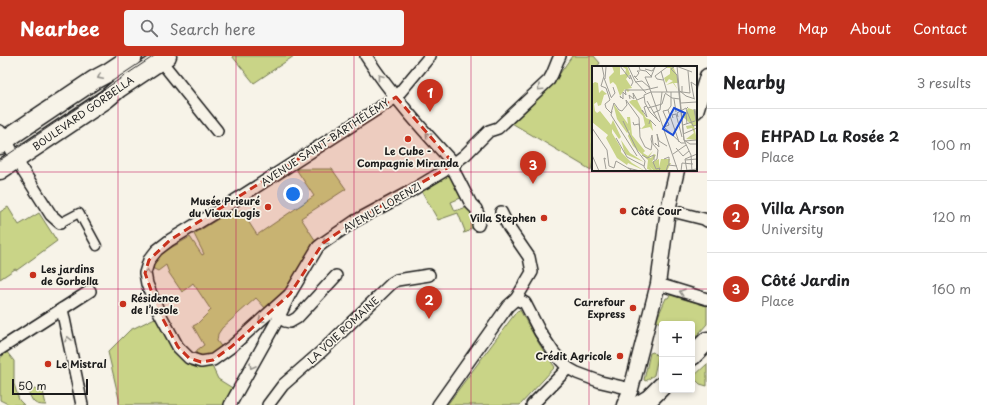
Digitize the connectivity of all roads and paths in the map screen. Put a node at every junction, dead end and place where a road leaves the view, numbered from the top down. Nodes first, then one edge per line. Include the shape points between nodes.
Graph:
1 (133, 56) edge
2 (366, 56) edge
3 (430, 56) edge
4 (560, 56) edge
5 (163, 58) edge
6 (707, 76) edge
7 (396, 97) junction
8 (697, 108) edge
9 (217, 132) dead end
10 (2, 139) edge
11 (16, 159) junction
12 (454, 164) junction
13 (0, 170) edge
14 (677, 171) edge
15 (668, 210) junction
16 (501, 212) dead end
17 (707, 221) edge
18 (60, 223) joint
19 (478, 225) dead end
20 (97, 246) dead end
21 (429, 274) dead end
22 (336, 276) dead end
23 (658, 284) junction
24 (90, 291) dead end
25 (290, 294) junction
26 (516, 299) junction
27 (707, 299) edge
28 (62, 309) junction
29 (279, 317) junction
30 (707, 341) edge
31 (0, 349) edge
32 (695, 353) edge
33 (568, 368) junction
34 (631, 389) junction
35 (659, 389) edge
36 (643, 404) edge
37 (82, 405) edge
38 (230, 405) edge
39 (268, 405) edge
40 (438, 405) edge
41 (532, 405) edge
42 (624, 405) edge

1 -> 10 main road, BOULEVARD GORBELLA
7 -> 2 street
3 - 7 street, AVENUE SAINT-BARTHÉLÉMY
4 -> 12 street, AVENUE LORENZI via 549,80 498,128 489,131
5 - 9 street
5 - 11 main road, BOULEVARD GORBELLA
6 - 8 street
12 -> 7 street
25 -> 7 street, AVENUE SAINT-BARTHÉLÉMY via 231,347 213,360 201,362 189,358 178,347 158,310 145,273 149,260 170,240
10 - 11 street
11 - 13 main road, BOULEVARD GORBELLA
11 - 18 street via 51,215
12 - 19 street via 454,171 480,219
12 -> 25 street, AVENUE LORENZI via 355,221 324,242 318,247
14 - 15 street
15 - 17 street
15 - 23 street
16 - 26 street via 529,257 532,272
18 - 20 street via 78,212
21 - 39 street, LA VOIE ROMAINE via 392,283 283,385
22 - 29 street via 297,318 290,322
27 -> 23 street
23 - 34 street
24 - 28 street
25 - 29 street, AVENUE LORENZI
26 - 33 street via 525,303 540,332
26 - 40 street via 508,306
28 - 31 street
37 -> 28 street
29 -> 38 street, AVENUE LORENZI
30 - 32 main road
33 - 34 street via 601,382
33 - 41 street
34 - 36 street
34 - 42 street
35 - 36 main road

